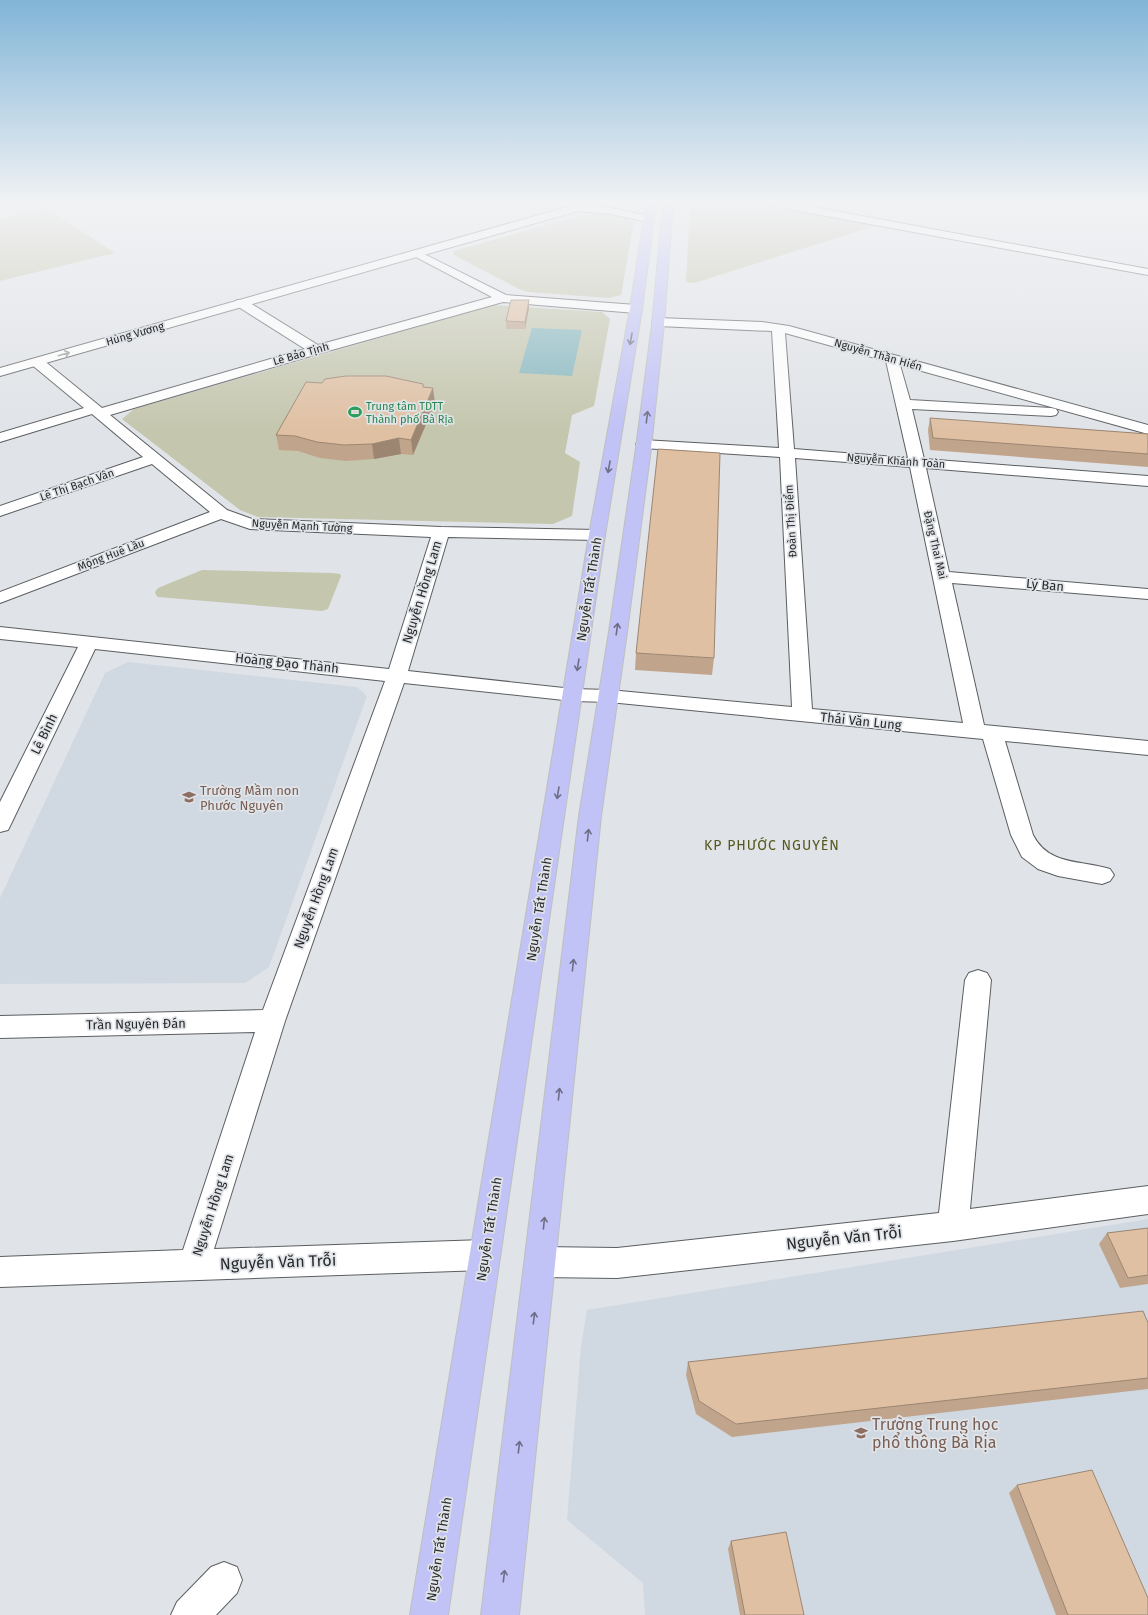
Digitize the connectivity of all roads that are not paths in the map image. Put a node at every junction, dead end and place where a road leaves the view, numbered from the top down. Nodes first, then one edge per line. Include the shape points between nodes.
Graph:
1 (330, 278) edge
2 (465, 278) edge
3 (640, 278) edge
4 (662, 278) edge
5 (503, 298) junction
6 (241, 303) junction
7 (636, 309) junction
8 (658, 322) junction
9 (778, 328) junction
10 (316, 350) junction
11 (892, 359) junction
12 (38, 362) junction
13 (0, 372) edge
14 (904, 404) junction
15 (97, 411) junction
16 (1093, 415) junction
17 (1148, 430) edge
18 (0, 438) edge
19 (643, 444) junction
20 (786, 453) junction
21 (155, 458) junction
22 (916, 463) junction
23 (1148, 481) edge
24 (0, 512) edge
25 (221, 513) junction
26 (440, 532) junction
27 (597, 536) junction
28 (942, 577) junction
29 (1148, 594) edge
30 (0, 598) edge
31 (0, 633) edge
32 (88, 643) junction
33 (397, 675) junction
34 (573, 695) junction
35 (609, 696) junction
36 (802, 715) junction
37 (984, 733) junction
38 (1148, 748) edge
39 (0, 824) edge
40 (1102, 875) dead end
41 (978, 980) dead end
42 (272, 1021) junction
43 (0, 1027) edge
44 (1148, 1200) edge
45 (953, 1226) junction
46 (484, 1255) junction
47 (540, 1262) junction
48 (194, 1264) junction
49 (0, 1272) edge
50 (224, 1580) dead end
51 (190, 1615) edge
52 (429, 1615) edge
53 (500, 1615) edge

1 - 6 street, Hùng Vương
2 - 5 street
3 - 7 main road, Nguyễn Tất Thành
4 - 8 main road
5 - 7 street
5 - 10 street, Lê Bảo Tịnh
6 - 10 street
12 -> 6 street, Hùng Vương
7 -> 27 main road, Nguyễn Tất Thành
8 - 9 street, Nguyễn Thần Hiến
19 -> 8 main road
9 - 11 street, Nguyễn Thần Hiến
9 - 20 street, Đoàn Thị Điểm
10 - 15 street, Lê Bảo Tịnh
11 - 14 street, Đặng Thai Mai
11 - 16 street, Nguyễn Thần Hiến
12 - 13 street, Hùng Vương
12 - 15 street, Nguyễn Mạnh Tường
14 - 16 street, Nguyễn Thần Hiến
14 - 22 street, Đặng Thai Mai
15 - 18 street, Lê Bảo Tịnh
15 - 21 street, Nguyễn Mạnh Tường
16 - 17 street, Nguyễn Thần Hiến
19 - 20 street, Nguyễn Khánh Toàn
35 -> 19 main road
20 - 22 street, Nguyễn Khánh Toàn
20 - 36 street, Đoàn Thị Điểm
21 - 24 street, Lê Thị Bạch Vân
21 - 25 street, Nguyễn Mạnh Tường
22 - 23 street, Nguyễn Khánh Toàn
22 - 28 street, Đặng Thai Mai
25 - 26 street, Nguyễn Mạnh Tường via 250,524
25 - 30 street, Mộng Huê Lầu
26 - 27 street, Nguyễn Mạnh Tường
26 - 33 street, Nguyễn Hồng Lam
27 -> 34 main road, Nguyễn Tất Thành
28 - 29 street, Lý Ban
28 - 37 street, Đặng Thai Mai
31 - 32 street, Hoàng Đạo Thành
32 - 33 street, Hoàng Đạo Thành
32 - 39 street, Lê Bình
33 - 34 street, Hoàng Đạo Thành
33 - 42 street, Nguyễn Hồng Lam
34 - 35 street, Thái Văn Lung
34 -> 46 main road, Nguyễn Tất Thành
35 - 36 street, Thái Văn Lung
47 -> 35 main road via 590,816
36 - 37 street, Thái Văn Lung
37 - 38 street, Thái Văn Lung
37 - 40 street, Đặng Thai Mai via 1030,851 1046,863
41 - 45 street
42 - 43 street, Trần Nguyên Đán
42 - 48 street, Nguyễn Hồng Lam
44 - 45 street, Nguyễn Văn Trỗi
45 - 47 street, Nguyễn Văn Trỗi via 617,1263
46 - 48 street, Nguyễn Văn Trỗi
46 - 52 main road, Nguyễn Tất Thành
53 -> 47 main road
48 - 49 street, Nguyễn Văn Trỗi
50 - 51 street

